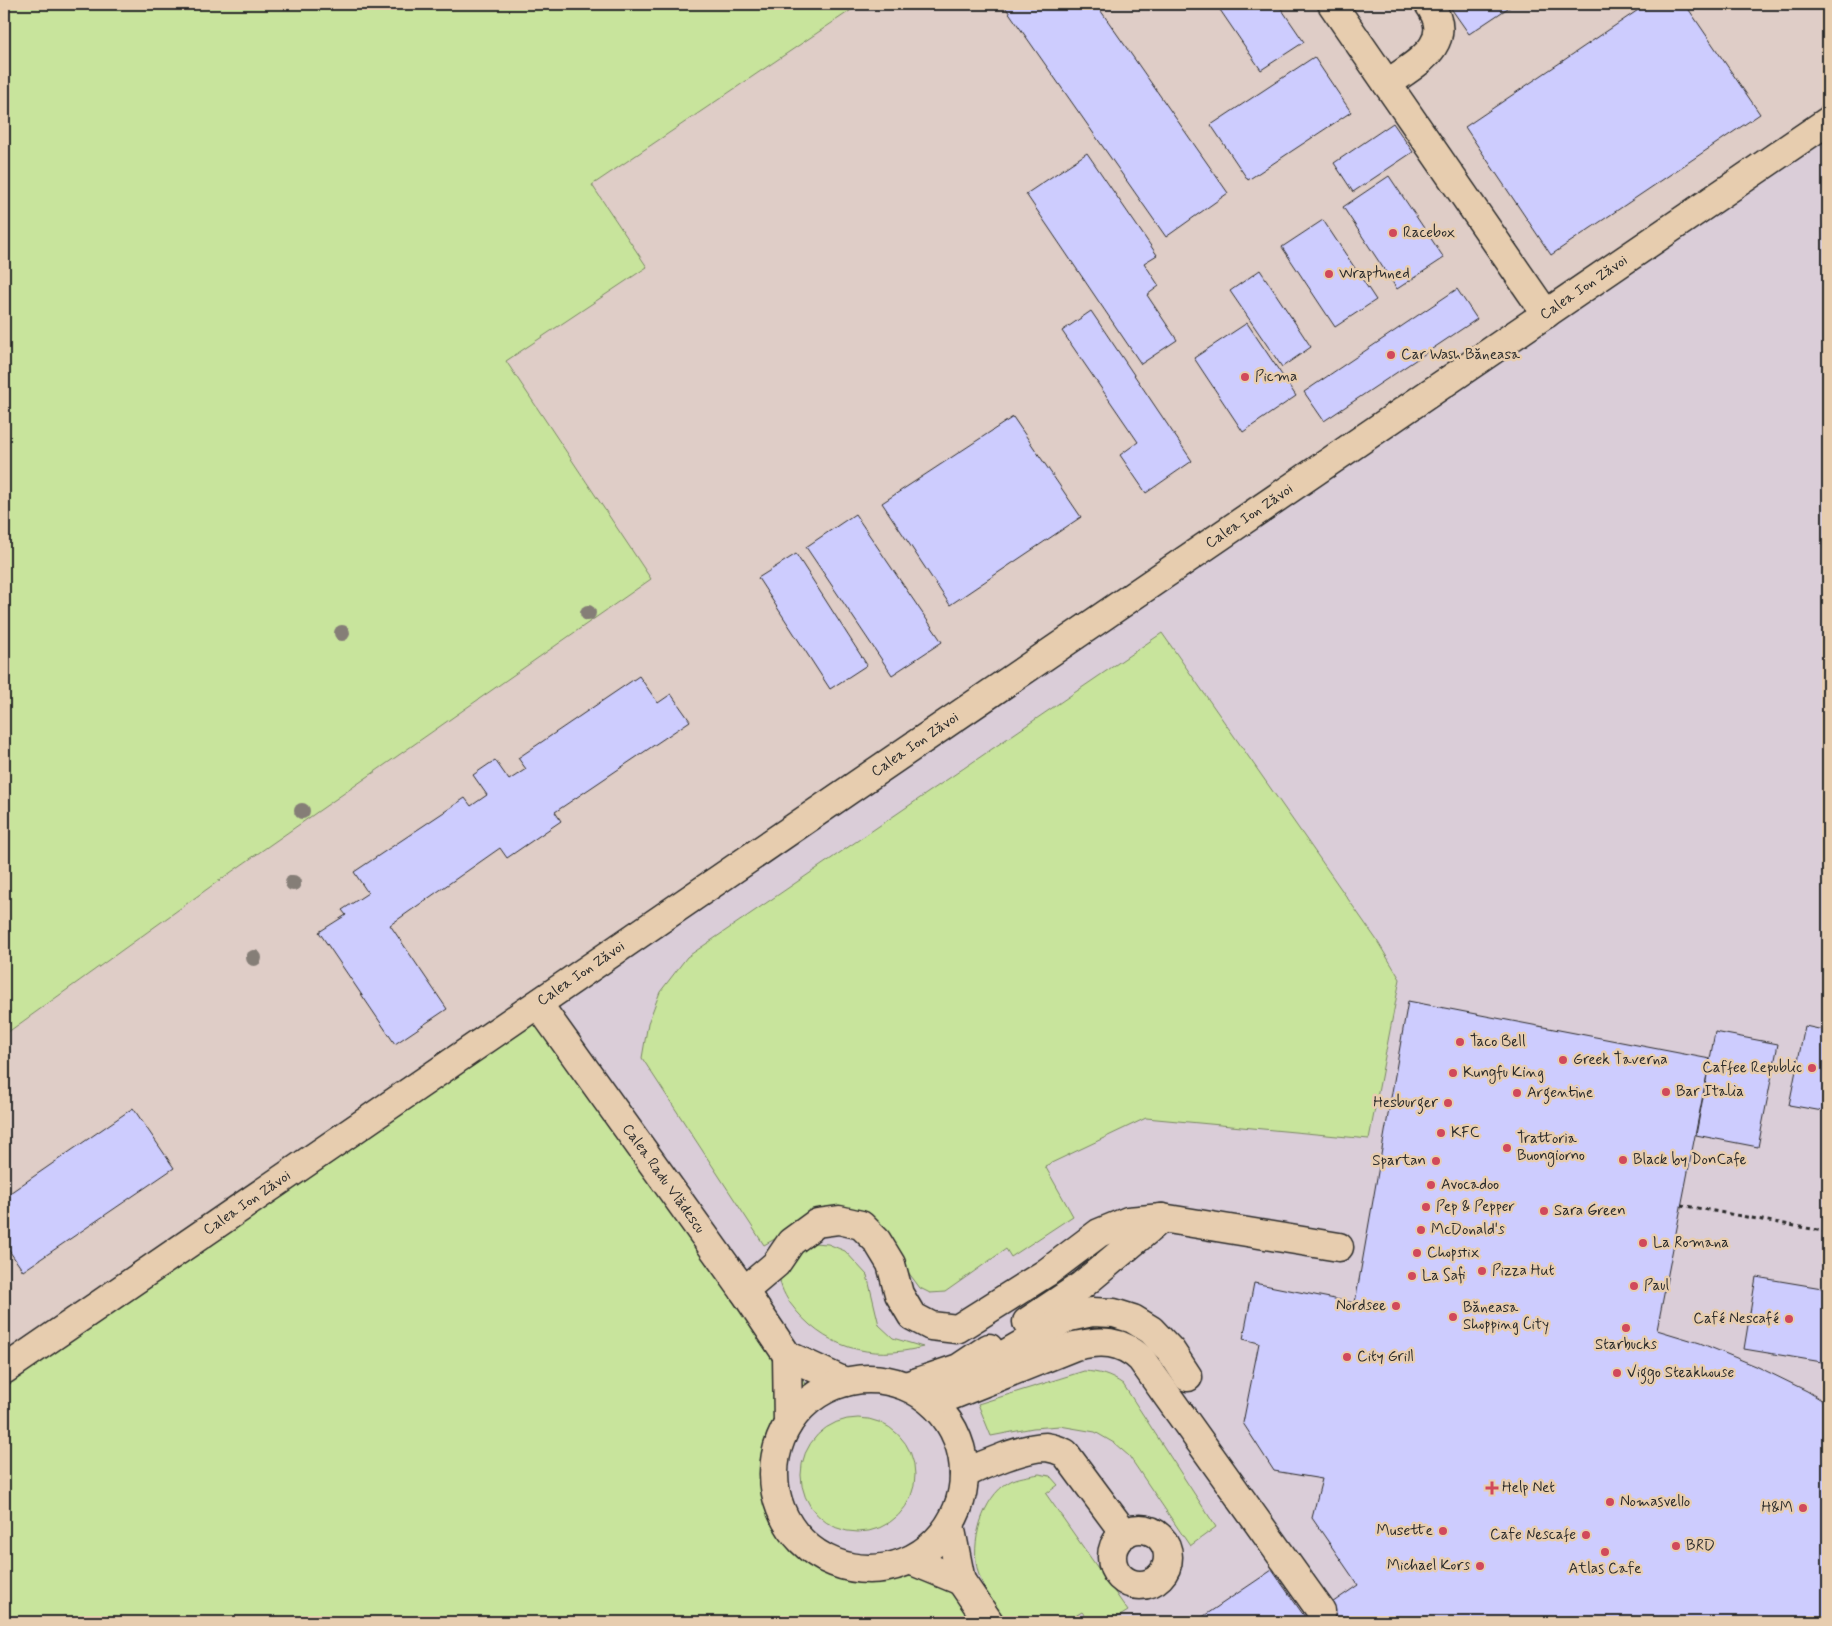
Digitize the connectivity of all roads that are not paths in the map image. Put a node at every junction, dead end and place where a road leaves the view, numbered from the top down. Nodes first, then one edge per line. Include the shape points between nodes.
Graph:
1 (1332, 4) edge
2 (1429, 4) edge
3 (1387, 84) junction
4 (1828, 121) edge
5 (1546, 314) junction
6 (538, 1004) junction
7 (1162, 1218) junction
8 (1339, 1247) dead end
9 (744, 1291) junction
10 (787, 1355) junction
11 (4, 1370) edge
12 (1188, 1377) dead end
13 (845, 1382) junction
14 (920, 1394) junction
15 (788, 1424) junction
16 (964, 1474) junction
17 (950, 1525) junction
18 (1125, 1534) dead end
19 (910, 1560) junction
20 (961, 1581) junction
21 (1322, 1611) dead end
22 (989, 1622) edge

1 - 3 street
2 - 3 street via 1437,15 1438,37 1424,58
3 - 5 street
4 - 5 street, Calea Ion Zăvoi
5 - 6 street, Calea Ion Zăvoi
6 - 9 street, Calea Radu Vlădescu
6 - 11 street, Calea Ion Zăvoi
7 - 8 street
7 - 9 street via 1128,1222 1098,1233 1046,1273 957,1328 931,1326 912,1316 899,1294 891,1264 877,1241 861,1225 839,1220 817,1223 791,1242 776,1264
7 - 14 street via 1081,1286
9 - 10 street, Calea Radu Vlădescu
10 - 13 street
10 - 15 street
12 - 14 street via 1171,1351 1151,1330 1114,1313 1092,1312 1069,1317 964,1379
13 - 14 street via 886,1380
13 - 15 street via 814,1396
14 - 16 street via 950,1423 961,1448
14 - 21 street via 1091,1342 1125,1347 1141,1359
15 - 19 street via 775,1458 774,1486 778,1503 796,1535 824,1558 860,1569 878,1569
16 - 17 street via 961,1500
16 - 18 street via 992,1461 1036,1449 1056,1449 1065,1453
17 - 19 street via 932,1545
17 - 20 street
19 - 20 street
20 - 22 street

